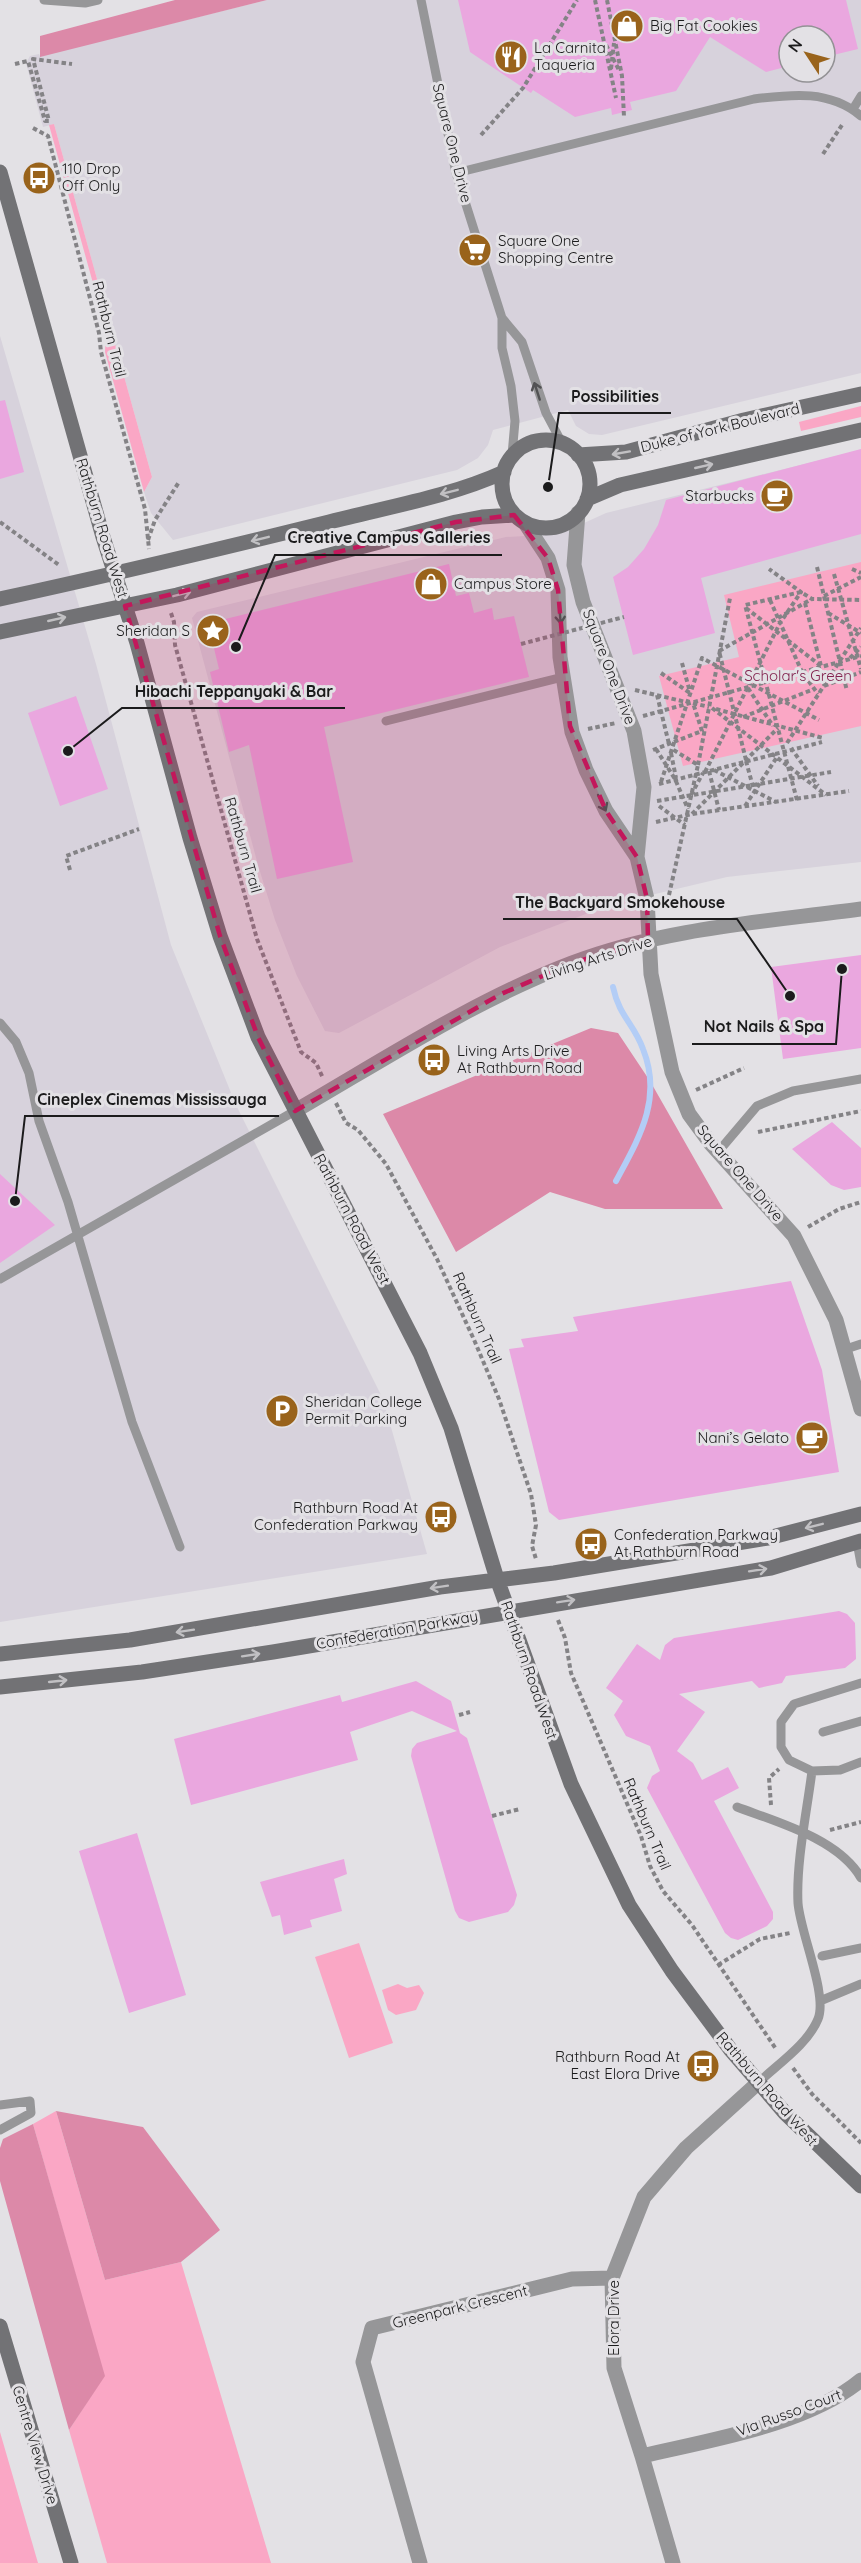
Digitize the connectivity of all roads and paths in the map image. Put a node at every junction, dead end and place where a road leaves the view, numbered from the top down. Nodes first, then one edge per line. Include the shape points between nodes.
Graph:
1 (44, 0) edge
2 (98, 0) edge
3 (421, 0) edge
4 (577, 0) edge
5 (595, 0) edge
6 (607, 0) edge
7 (614, 37) junction
8 (603, 38) junction
9 (15, 64) dead end
10 (72, 64) dead end
11 (610, 75) junction
12 (622, 76) junction
13 (861, 96) edge
14 (616, 98) dead end
15 (853, 109) junction
16 (861, 116) edge
17 (842, 125) dead end
18 (33, 128) dead end
19 (630, 131) junction
20 (481, 135) dead end
21 (823, 154) dead end
22 (0, 172) edge
23 (456, 173) junction
24 (502, 318) junction
25 (861, 394) edge
26 (861, 430) edge
27 (562, 443) junction
28 (512, 455) junction
29 (578, 455) junction
30 (504, 472) junction
31 (178, 482) dead end
32 (587, 499) junction
33 (578, 513) junction
34 (520, 519) junction
35 (0, 522) edge
36 (59, 565) dead end
37 (817, 567) dead end
38 (769, 569) dead end
39 (852, 569) dead end
40 (114, 573) junction
41 (834, 574) dead end
42 (861, 575) edge
43 (838, 589) junction
44 (801, 592) junction
45 (730, 598) dead end
46 (824, 598) junction
47 (0, 599) edge
48 (812, 599) junction
49 (770, 600) junction
50 (841, 600) junction
51 (861, 600) edge
52 (805, 603) junction
53 (125, 606) junction
54 (746, 608) junction
55 (828, 613) junction
56 (785, 616) junction
57 (624, 617) dead end
58 (174, 622) dead end
59 (780, 623) junction
60 (767, 624) junction
61 (849, 625) junction
62 (752, 631) junction
63 (860, 631) edge
64 (0, 632) edge
65 (776, 632) junction
66 (853, 641) junction
67 (789, 642) junction
68 (521, 644) dead end
69 (861, 647) edge
70 (719, 651) junction
71 (858, 655) edge
72 (760, 662) junction
73 (839, 662) junction
74 (682, 663) dead end
75 (716, 666) junction
76 (821, 667) junction
77 (724, 670) junction
78 (861, 670) edge
79 (802, 672) junction
80 (661, 673) dead end
81 (562, 677) junction
82 (843, 678) junction
83 (766, 682) junction
84 (750, 685) junction
85 (823, 686) junction
86 (814, 688) junction
87 (634, 689) dead end
88 (847, 691) dead end
89 (729, 692) junction
90 (690, 693) junction
91 (768, 693) junction
92 (818, 694) junction
93 (657, 695) junction
94 (710, 697) junction
95 (784, 701) junction
96 (689, 703) junction
97 (772, 706) junction
98 (710, 708) junction
99 (762, 709) junction
100 (660, 711) junction
101 (805, 712) junction
102 (734, 714) junction
103 (743, 717) junction
104 (630, 720) junction
105 (819, 720) dead end
106 (386, 721) dead end
107 (730, 722) junction
108 (773, 726) junction
109 (738, 728) junction
110 (778, 728) junction
111 (794, 731) junction
112 (572, 732) junction
113 (702, 732) junction
114 (781, 736) junction
115 (658, 742) dead end
116 (787, 743) junction
117 (670, 746) junction
118 (760, 746) junction
119 (792, 750) junction
120 (782, 752) junction
121 (772, 754) junction
122 (777, 758) junction
123 (746, 761) junction
124 (666, 765) junction
125 (698, 765) junction
126 (788, 766) junction
127 (708, 771) junction
128 (831, 772) dead end
129 (694, 774) junction
130 (810, 775) junction
131 (803, 776) junction
132 (729, 777) junction
133 (791, 778) junction
134 (675, 779) junction
135 (660, 783) junction
136 (761, 783) junction
137 (744, 785) junction
138 (644, 787) junction
139 (754, 790) junction
140 (849, 790) dead end
141 (714, 791) junction
142 (822, 791) junction
143 (690, 795) junction
144 (826, 795) junction
145 (682, 797) junction
146 (797, 800) junction
147 (777, 803) junction
148 (649, 804) junction
149 (757, 806) junction
150 (745, 807) junction
151 (719, 810) junction
152 (689, 813) junction
153 (676, 818) junction
154 (646, 824) dead end
155 (685, 825) junction
156 (139, 829) dead end
157 (637, 857) junction
158 (70, 870) dead end
159 (669, 895) dead end
160 (861, 909) edge
161 (648, 940) junction
162 (0, 1023) edge
163 (316, 1063) dead end
164 (744, 1068) dead end
165 (861, 1079) edge
166 (682, 1096) junction
167 (295, 1111) junction
168 (861, 1112) edge
169 (342, 1115) dead end
170 (758, 1132) dead end
171 (718, 1152) junction
172 (861, 1202) edge
173 (77, 1235) junction
174 (794, 1236) junction
175 (0, 1279) edge
176 (861, 1344) edge
177 (846, 1349) junction
178 (861, 1409) edge
179 (861, 1514) edge
180 (859, 1542) edge
181 (180, 1547) dead end
182 (534, 1554) dead end
183 (861, 1564) edge
184 (497, 1579) junction
185 (508, 1610) junction
186 (562, 1629) dead end
187 (0, 1654) edge
188 (861, 1683) edge
189 (0, 1687) edge
190 (470, 1712) dead end
191 (459, 1715) dead end
192 (861, 1721) edge
193 (823, 1732) dead end
194 (789, 1760) junction
195 (861, 1762) edge
196 (812, 1771) junction
197 (737, 1807) dead end
198 (520, 1809) dead end
199 (492, 1816) dead end
200 (771, 1820) junction
201 (861, 1822) edge
202 (807, 1834) junction
203 (861, 1878) edge
204 (804, 1930) junction
205 (757, 1933) dead end
206 (760, 1939) junction
207 (861, 1948) edge
208 (822, 1956) dead end
209 (718, 1965) junction
210 (861, 1984) edge
211 (820, 2001) junction
212 (768, 2040) dead end
213 (803, 2080) dead end
214 (759, 2082) junction
215 (0, 2105) edge
216 (0, 2130) edge
217 (861, 2143) edge
218 (861, 2186) edge
219 (612, 2278) junction
220 (0, 2326) edge
221 (861, 2380) edge
222 (642, 2456) junction
223 (71, 2563) edge
224 (420, 2563) edge
225 (673, 2563) edge

1 - 2 lane
3 - 23 lane, Square One Drive
4 - 20 path via 522,88
5 - 8 path
6 - 7 path
7 - 11 path
7 - 12 path
8 - 11 path
8 - 12 path
9 - 10 path via 28,62 45,122 50,120 33,59
11 - 14 path
12 - 19 path via 621,112
13 - 15 lane
15 - 16 lane
15 - 19 lane via 824,96 788,94
17 - 21 path
18 - 31 path, Rathburn Trail via 48,136 101,352 146,509 147,544 155,520
19 - 23 lane
22 - 40 street, Rathburn Road West
23 - 24 lane, Square One Drive
27 -> 24 lane, Square One Drive via 542,405 522,342
24 - 28 lane, Square One Drive via 502,348 515,421
25 -> 29 street, Duke of York Boulevard via 626,452
32 -> 26 street via 620,485
27 - 28 street via 535,441
27 - 29 street
28 - 30 street
29 - 32 street via 590,483
30 - 34 street via 506,502
30 -> 40 street via 474,486
32 - 33 street
33 - 34 street via 553,528 539,528
33 - 104 street, Square One Drive via 574,565 583,602
53 -> 34 street via 456,522 482,517
34 -> 81 street, Square One Drive via 548,558 558,591
35 - 36 path
37 - 46 path
38 - 44 path
39 - 42 path
40 - 47 street
40 - 53 street, Rathburn Road West
41 - 43 path
42 - 43 path
43 - 46 path
43 - 50 path
44 - 48 path
44 - 49 path
44 - 56 path
45 - 70 path
46 - 48 path
46 - 50 path
46 - 55 path
48 - 52 path
49 - 54 path via 745,605
49 - 59 path
50 - 51 path
50 - 61 path
52 - 56 path
52 - 76 path
64 -> 53 street
53 - 167 street, Rathburn Road West via 220,936 258,1037
54 - 60 path
54 - 62 path
55 - 61 path
55 - 73 path
56 - 59 path
56 - 60 path
57 - 68 path, bridge
58 - 163 path, Rathburn Trail via 175,645 257,939 301,1052
59 - 65 path
59 - 67 path
60 - 62 path
60 - 65 path
61 - 63 path
61 - 66 path
62 - 70 path
62 - 72 path
63 - 66 path
65 - 67 path
65 - 72 path
66 - 71 path
66 - 73 path
67 - 76 path
67 - 79 path
69 - 71 path
70 - 75 path
70 - 77 path
71 - 73 path
71 - 78 path
72 - 83 path
72 - 84 path
73 - 76 path
73 - 82 path
73 - 85 path
74 - 90 path
75 - 77 path
75 - 90 path via 702,658
75 - 94 path
76 - 79 path
77 - 84 path
77 - 89 path
78 - 82 path
79 - 83 path
79 - 86 path
80 - 90 path
81 - 106 lane
81 - 112 street, Square One Drive
82 - 85 path
82 - 88 path
83 - 84 path
83 - 91 path
84 - 89 path
84 - 91 path
84 - 99 path
84 - 102 path
85 - 92 path
86 - 92 path
86 - 95 path
87 - 93 path
89 - 94 path
89 - 102 path
90 - 96 path
91 - 95 path
91 - 97 path
92 - 101 path
93 - 96 path
93 - 100 path
94 - 96 path
94 - 98 path
95 - 97 path
95 - 101 path
96 - 98 path
96 - 100 path
96 - 113 path
96 - 117 path
97 - 99 path
97 - 110 path
98 - 102 path
98 - 107 path
98 - 113 path
99 - 103 path
99 - 108 path
100 - 104 path
100 - 117 path
101 - 105 path
101 - 111 path
102 - 103 path
102 - 107 path
102 - 109 path
103 - 108 path
104 - 112 path
104 - 138 street, Square One Drive
107 - 109 path
107 - 127 path
108 - 110 path
109 - 118 path
109 - 123 path
110 - 111 path
110 - 114 path
110 - 118 path
111 - 116 path
111 - 119 path via 822,740
112 -> 157 street, Square One Drive via 606,811
113 - 117 path
113 - 125 path
114 - 116 path
114 - 120 path
115 - 117 path
116 - 119 path
117 - 124 path
117 - 124 path via 654,750
117 - 125 path
117 - 134 path
118 - 121 path
118 - 123 path
119 - 120 path
119 - 130 path
120 - 121 path
120 - 122 path
120 - 126 path
121 - 122 path
121 - 123 path
122 - 126 path
122 - 136 path
123 - 127 path
123 - 132 path
123 - 139 path
124 - 134 path
124 - 135 path
125 - 129 path
126 - 131 path
126 - 133 path
127 - 129 path
127 - 132 path
127 - 141 path
127 - 143 path
128 - 130 path
129 - 134 path
129 - 143 path
130 - 131 path
130 - 142 path
131 - 133 path
131 - 142 path
132 - 137 path
132 - 141 path
133 - 136 path
133 - 146 path
134 - 135 path
134 - 145 path
135 - 138 path
136 - 139 path
137 - 139 path
137 - 141 path
138 - 148 street, Square One Drive
139 - 147 path
139 - 149 path
139 - 150 path
140 - 144 path
141 - 143 path
141 - 151 path
141 - 152 path
142 - 144 path
143 - 145 path
143 - 152 path
144 - 146 path
145 - 148 path
145 - 152 path
146 - 147 path
147 - 149 path
148 - 153 path
148 - 157 street, Square One Drive
149 - 150 path
150 - 151 path
151 - 152 path
152 - 153 path
152 - 155 path
153 - 154 path
153 - 155 path
155 - 159 path
156 - 158 path via 66,856
157 - 161 street, Square One Drive via 647,898
160 - 161 street, Living Arts Drive via 686,931
161 - 166 street, Square One Drive via 651,974 672,1072
161 - 167 street, Living Arts Drive via 573,963 501,994
162 - 173 lane via 16,1042 29,1073 39,1121
164 - 166 path
165 - 171 lane via 793,1091 757,1106
166 - 171 street, Square One Drive via 689,1114
167 - 173 lane
167 - 184 street, Rathburn Road West via 420,1353 451,1428
168 - 170 path
169 - 182 path, Rathburn Trail via 386,1164 476,1342 531,1494 536,1526
171 - 174 street, Square One Drive
172 - 174 path via 839,1209
173 - 175 lane
173 - 181 lane via 132,1422
174 - 177 street, Square One Drive via 836,1320
176 - 177 lane
177 - 178 street, Square One Drive
179 -> 184 street via 768,1538
180 - 183 lane
185 -> 180 street, Confederation Parkway via 771,1568
184 - 185 street, Rathburn Road West
184 -> 187 street via 130,1640
189 -> 185 street, Confederation Parkway via 142,1672
185 - 214 street, Rathburn Road West via 571,1784 629,1905 691,1997
186 - 209 path, Rathburn Trail via 571,1673 650,1866 663,1891
188 - 194 lane via 794,1704 781,1722 781,1747
190 - 191 path
192 - 193 lane
194 - 196 lane
194 - 200 path via 770,1778
195 - 196 lane via 840,1770
196 - 202 lane
197 - 200 lane
198 - 199 path
200 - 202 lane
201 - 202 path
202 - 203 lane via 854,1865
202 - 204 lane via 798,1903
204 - 206 path
204 - 211 lane
205 - 206 path
206 - 209 path
207 - 208 lane
209 - 212 path, Rathburn Trail
210 - 211 lane
211 - 214 lane via 819,2018 807,2036
213 - 217 path
214 - 218 street, Rathburn Road West
214 - 219 street, Elora Drive via 686,2148 644,2197
215 - 216 lane via 30,2101 32,2107 31,2113
219 - 222 street, Elora Drive via 614,2368
219 - 224 street, Greenpark Crescent via 572,2279 372,2328 363,2362
220 - 223 street, Centre View Drive
221 - 222 street, Via Russo Court via 841,2397 756,2429
222 - 225 street, Elora Drive

